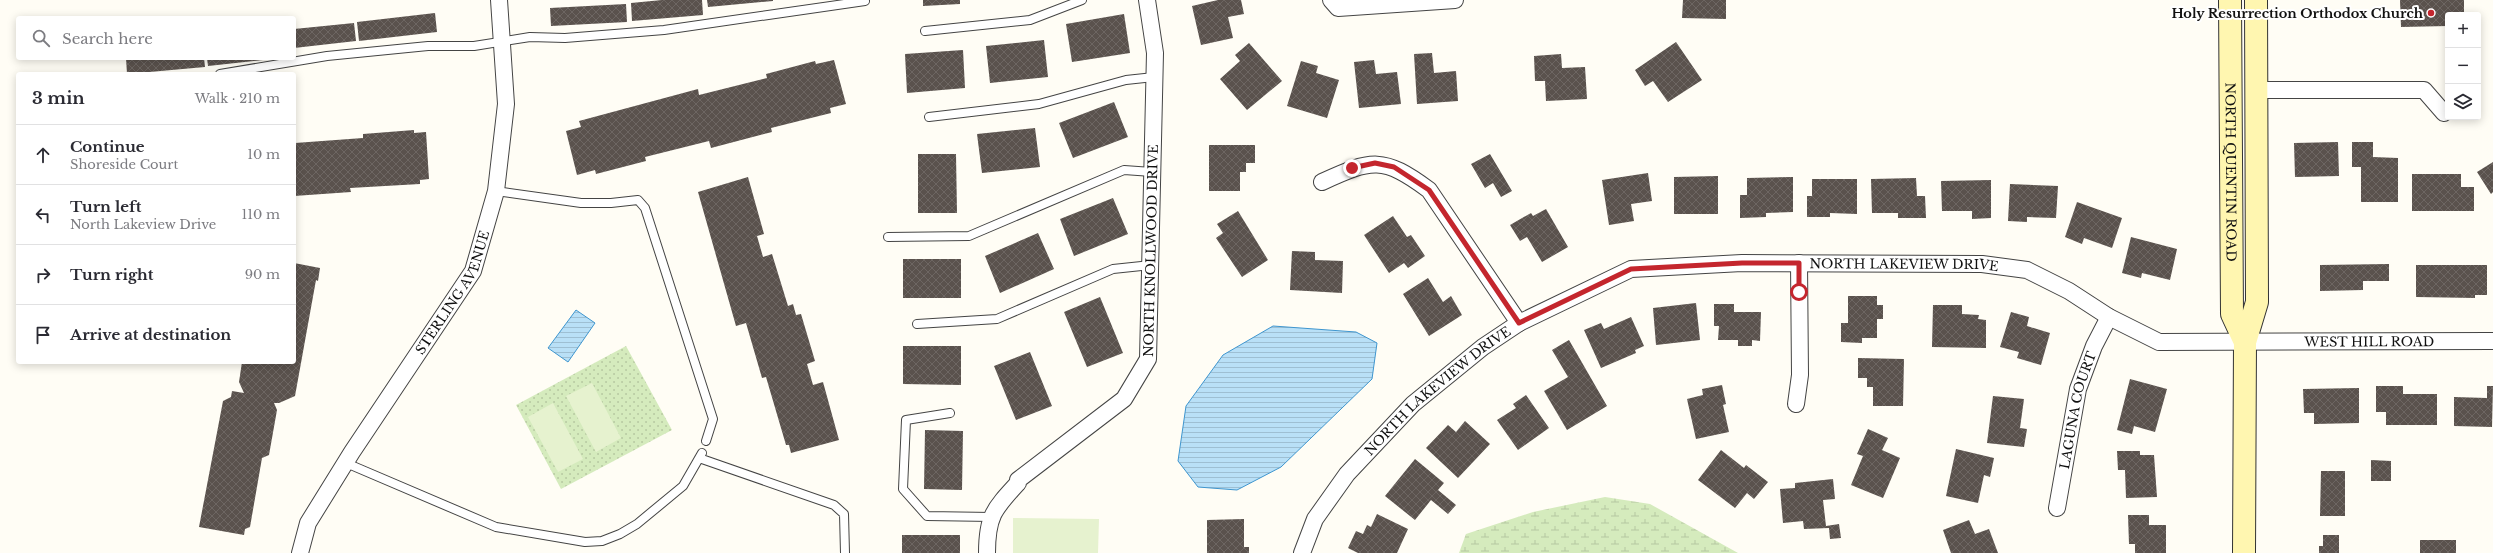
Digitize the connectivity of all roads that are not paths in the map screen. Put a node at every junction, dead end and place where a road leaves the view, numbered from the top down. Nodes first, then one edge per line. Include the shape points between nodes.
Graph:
1 (499, 0) edge
2 (1082, 0) edge
3 (1147, 0) edge
4 (1331, 0) edge
5 (1455, 0) edge
6 (2230, 0) edge
7 (2256, 0) edge
8 (865, 1) dead end
9 (925, 31) dead end
10 (502, 42) junction
11 (232, 72) edge
12 (1154, 77) junction
13 (2257, 90) junction
14 (2444, 113) dead end
15 (928, 117) dead end
16 (1152, 172) junction
17 (1322, 182) dead end
18 (496, 191) junction
19 (888, 237) dead end
20 (1799, 263) junction
21 (1151, 265) junction
22 (2109, 317) junction
23 (1519, 323) junction
24 (917, 324) dead end
25 (2493, 341) edge
26 (2245, 342) junction
27 (1796, 404) dead end
28 (950, 413) dead end
29 (706, 441) dead end
30 (346, 463) junction
31 (2057, 508) dead end
32 (992, 517) junction
33 (300, 553) edge
34 (845, 553) edge
35 (987, 553) edge
36 (1302, 553) edge
37 (2244, 553) edge

1 - 10 street, STERLING AVENUE
2 - 9 lane via 1030,20
3 - 12 street, NORTH KNOLLWOOD DRIVE via 1155,53
4 - 5 street via 1338,8
6 - 26 main road, NORTH QUENTIN ROAD via 2232,314
7 - 13 main road, NORTH QUENTIN ROAD
8 - 10 lane via 664,30 565,38 530,37
10 - 11 lane via 327,56
10 - 18 street, STERLING AVENUE via 506,104
12 - 15 lane via 1126,80 1039,104
12 - 16 street, NORTH KNOLLWOOD DRIVE
13 - 14 street via 2424,90
13 - 26 main road, NORTH QUENTIN ROAD via 2257,302
16 - 19 lane via 1124,170 969,236
16 - 21 street, NORTH KNOLLWOOD DRIVE
17 - 23 street via 1352,168 1375,163 1394,167 1411,177 1429,190
18 - 29 lane via 581,203 611,204 638,200 645,208 713,419
18 - 30 street, STERLING AVENUE via 474,271
20 - 22 street, NORTH LAKEVIEW DRIVE via 1982,264 2027,270 2069,291
20 - 23 street, NORTH LAKEVIEW DRIVE via 1742,263 1631,269
20 - 27 street via 1800,375
21 - 24 lane via 1113,268 997,319
21 - 32 street, NORTH KNOLLWOOD DRIVE via 1148,359 1124,399 1018,480 994,508
22 - 26 street, NORTH LAKEVIEW DRIVE via 2159,342
22 - 31 street, LAGUNA COURT via 2094,346 2078,389
23 - 36 street, NORTH LAKEVIEW DRIVE via 1483,347 1413,404 1347,474 1315,519
25 - 26 street, WEST HILL ROAD
26 - 37 main road, NORTH QUENTIN ROAD
28 - 32 lane via 906,420 903,489 928,516
30 - 33 street, STERLING AVENUE via 308,523
30 - 34 lane via 496,527 586,542 620,534 637,524 683,486 700,455 834,504 844,514
32 - 35 street, NORTH KNOLLWOOD DRIVE via 987,536

